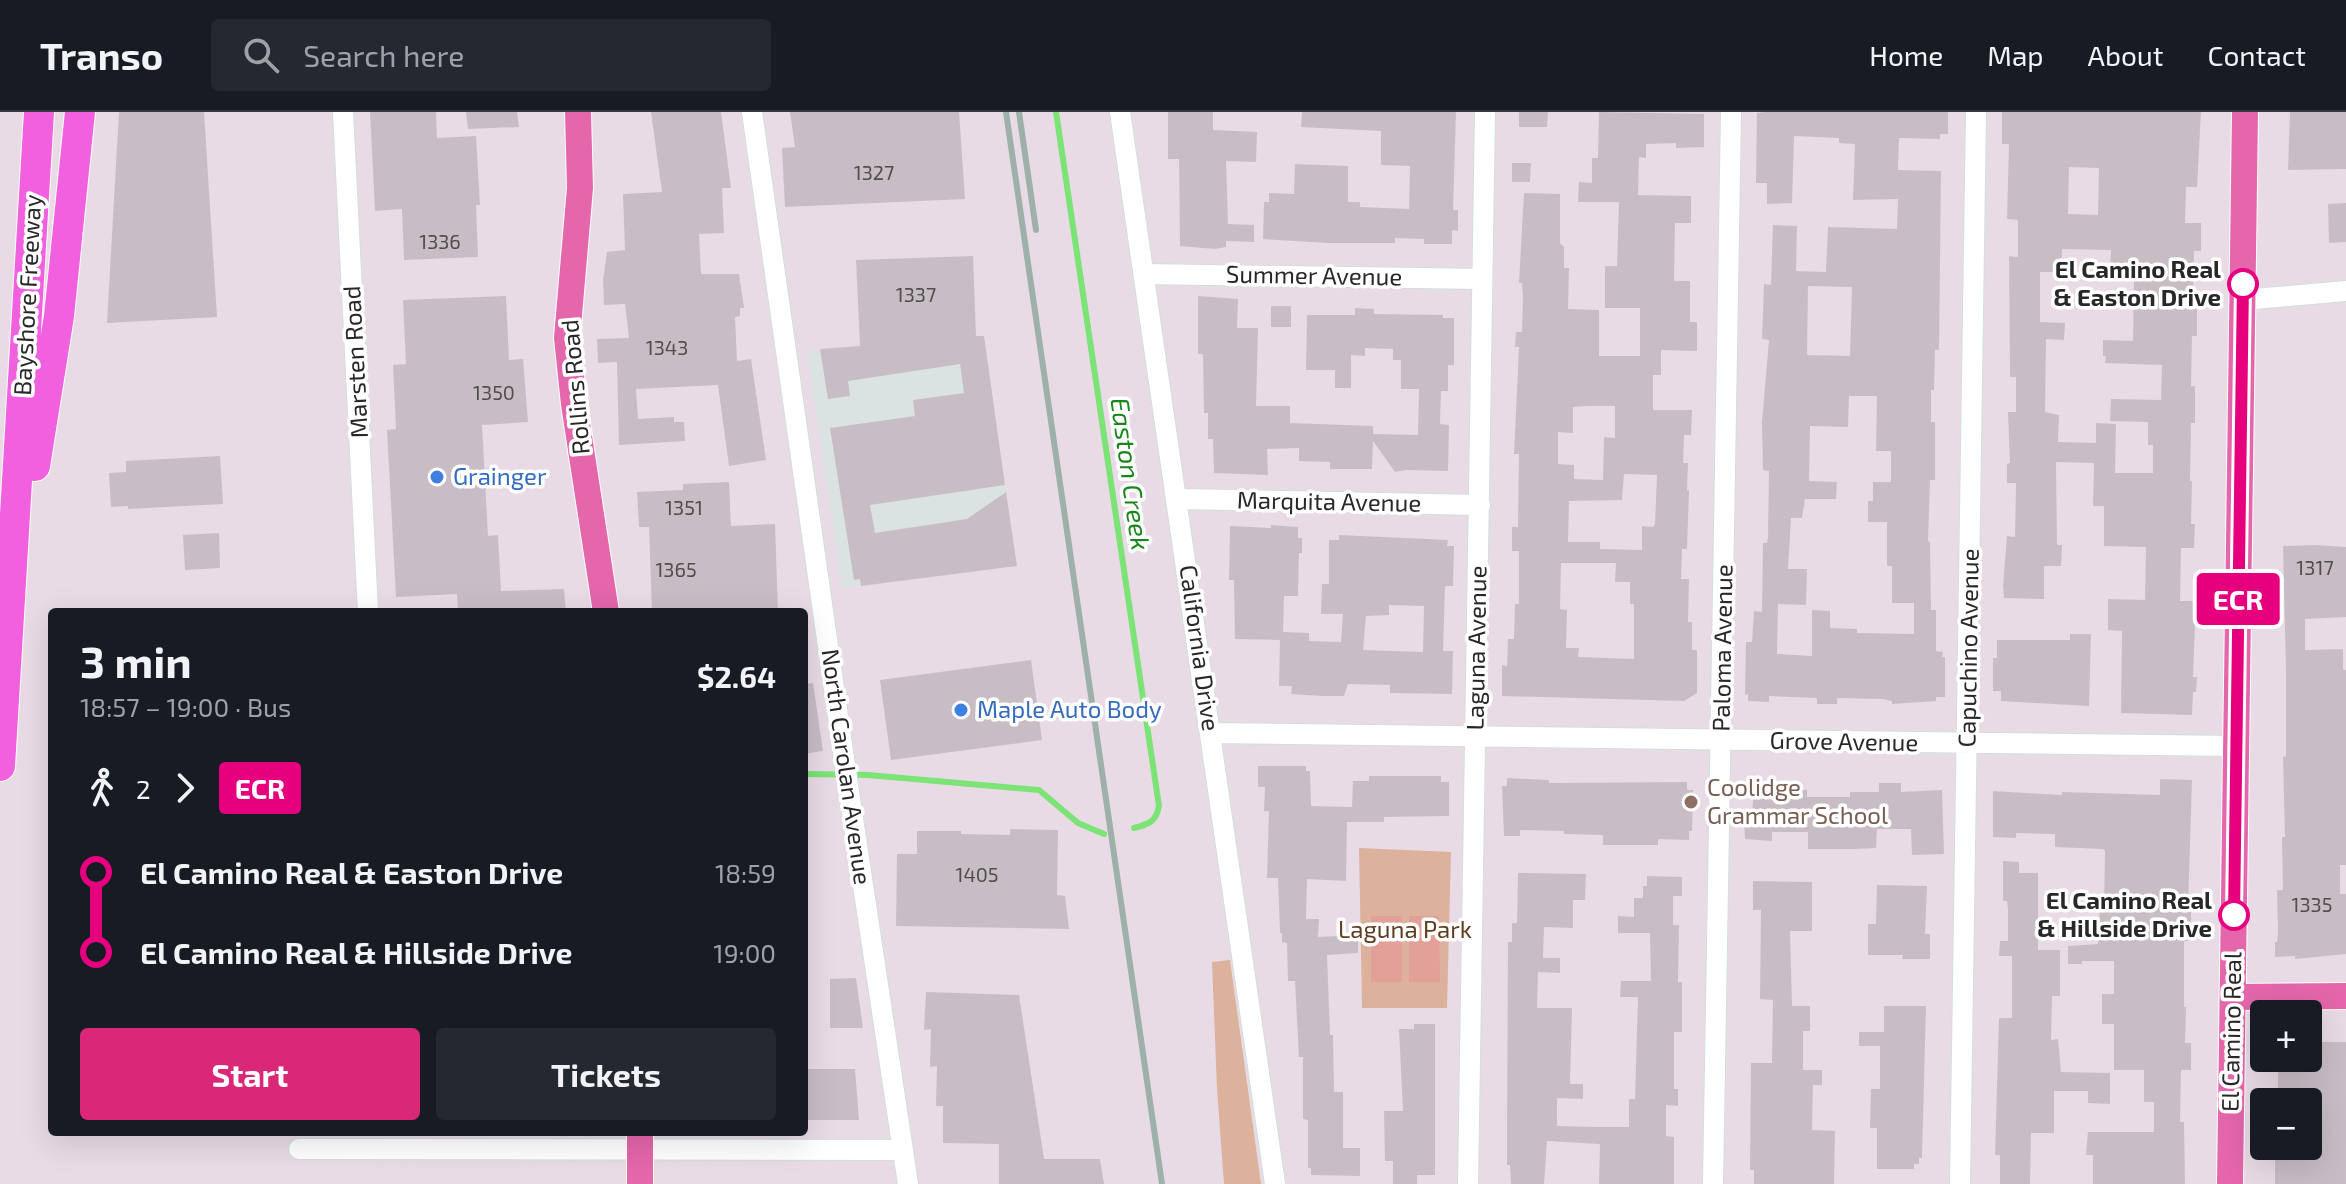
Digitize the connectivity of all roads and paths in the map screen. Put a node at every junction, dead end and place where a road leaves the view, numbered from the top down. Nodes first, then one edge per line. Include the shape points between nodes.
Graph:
1 (39, 112) edge
2 (80, 112) edge
3 (343, 112) edge
4 (578, 112) edge
5 (752, 112) edge
6 (1120, 112) edge
7 (1485, 112) edge
8 (1731, 112) edge
9 (1976, 112) edge
10 (2245, 112) edge
11 (1145, 274) junction
12 (1482, 279) junction
13 (2346, 291) edge
14 (2243, 300) junction
15 (1178, 499) junction
16 (1480, 505) junction
17 (368, 608) edge
18 (605, 608) edge
19 (8, 634) junction
20 (1211, 733) junction
21 (1475, 737) junction
22 (1721, 740) junction
23 (1968, 743) junction
24 (2236, 746) junction
25 (0, 766) edge
26 (2346, 996) edge
27 (2233, 997) junction
28 (640, 1141) edge
29 (299, 1149) dead end
30 (903, 1150) junction
31 (640, 1184) edge
32 (908, 1184) edge
33 (1275, 1184) edge
34 (1468, 1184) edge
35 (1713, 1184) edge
36 (1960, 1184) edge
37 (2230, 1184) edge

1 - 19 highway, Bayshore Freeway
2 - 19 highway via 59,316
3 - 17 street, Marsten Road
4 - 18 main road, Rollins Road via 580,188 567,338
5 - 30 street, North Carolan Avenue
6 - 11 street, California Drive
7 - 12 street, Laguna Avenue
8 - 22 street, Paloma Avenue
9 - 23 street, Capuchino Avenue
10 - 14 main road, El Camino Real
11 - 12 street, Summer Avenue
11 - 15 street, California Drive
12 - 16 street, Laguna Avenue
13 - 14 street
14 - 24 main road, El Camino Real
15 - 16 street, Marquita Avenue
15 - 20 street, California Drive
16 - 21 street, Laguna Avenue
19 - 25 highway, Bayshore Freeway
20 - 21 street, Grove Avenue
20 - 33 street, California Drive
21 - 22 street, Grove Avenue
21 - 34 street, Laguna Avenue
22 - 23 street, Grove Avenue
22 - 35 street, Paloma Avenue
23 - 24 street, Grove Avenue
23 - 36 street, Capuchino Avenue
24 - 27 main road, El Camino Real
26 - 27 main road
27 - 37 main road, El Camino Real
28 - 29 street
28 - 30 street
28 - 31 main road
30 - 32 street, North Carolan Avenue

